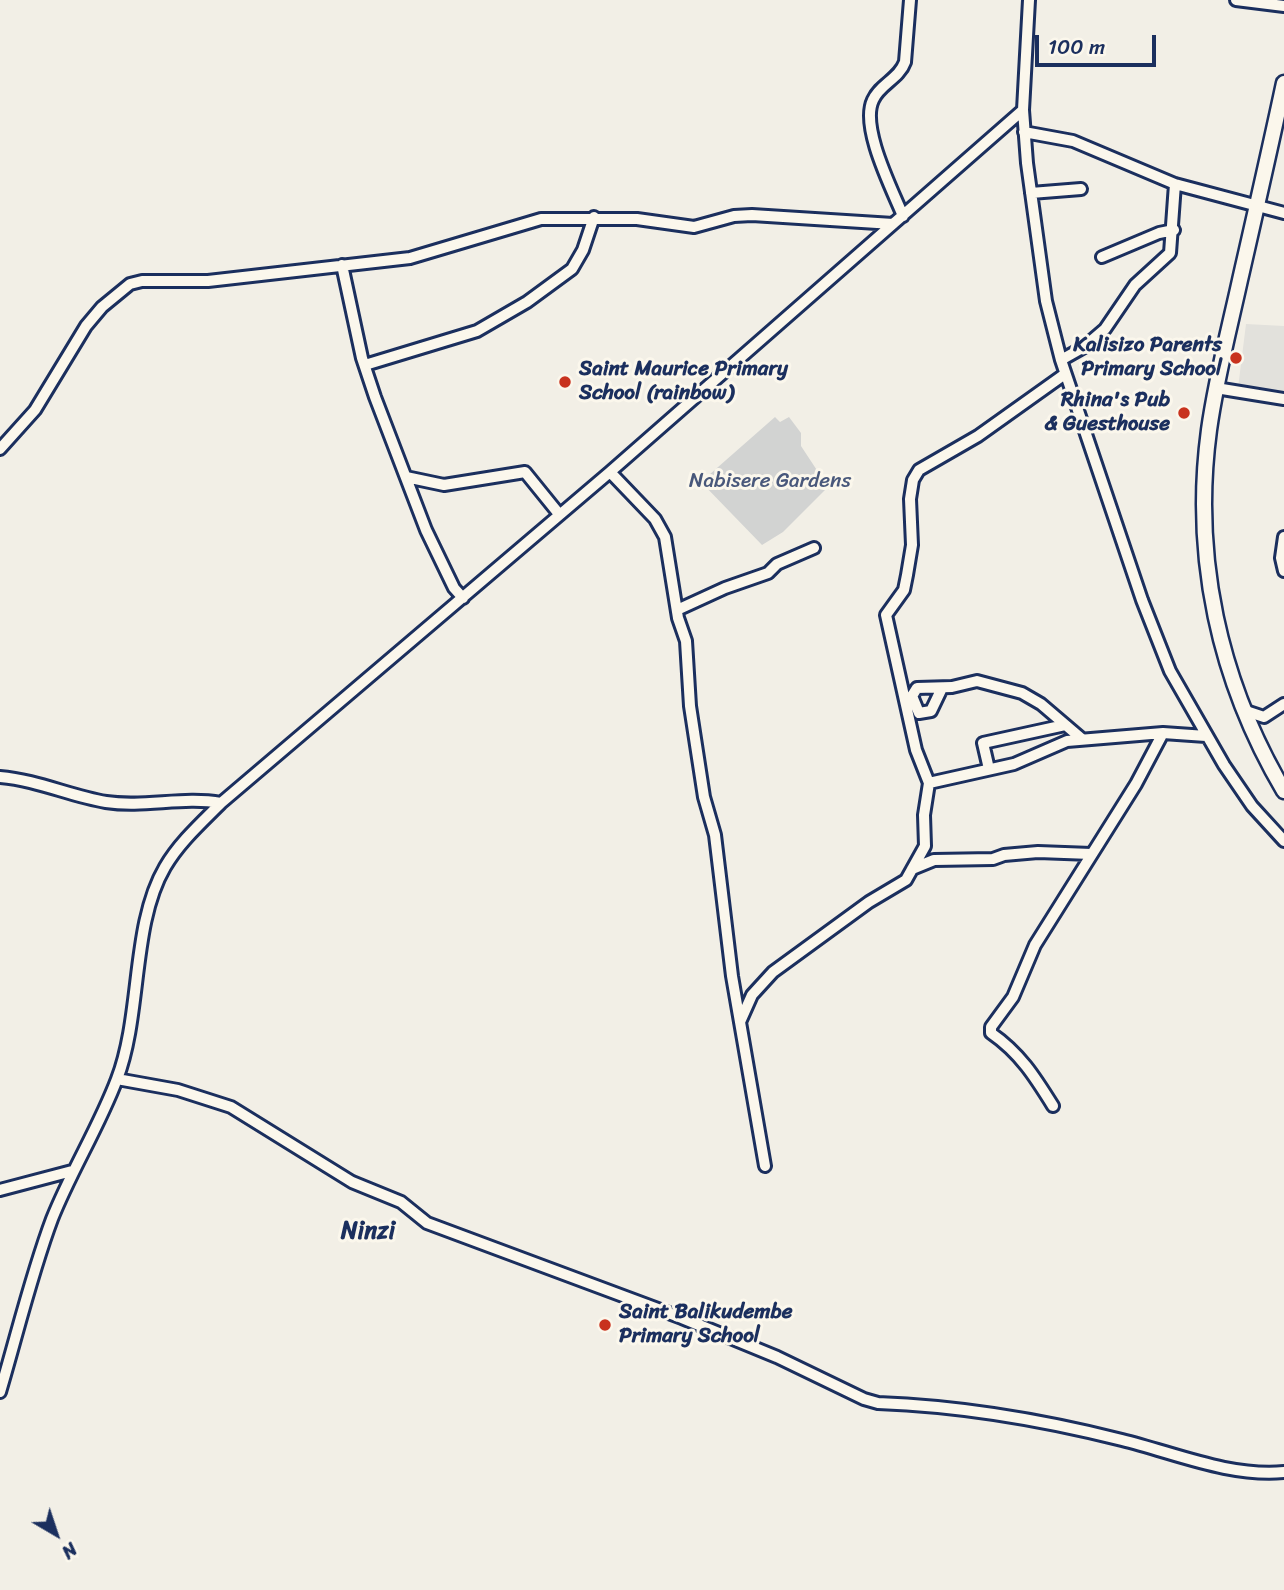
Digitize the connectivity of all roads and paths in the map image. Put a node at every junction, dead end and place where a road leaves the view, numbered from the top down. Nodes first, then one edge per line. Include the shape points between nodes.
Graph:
1 (910, 0) edge
2 (1029, 0) edge
3 (1237, 0) edge
4 (1284, 6) edge
5 (1284, 83) edge
6 (1023, 110) junction
7 (1024, 132) junction
8 (1175, 184) junction
9 (1081, 189) dead end
10 (1031, 193) junction
11 (1257, 206) junction
12 (1284, 213) edge
13 (903, 216) junction
14 (594, 217) junction
15 (893, 224) junction
16 (1174, 230) junction
17 (1102, 257) dead end
18 (342, 265) junction
19 (1061, 360) junction
20 (365, 365) junction
21 (1065, 374) junction
22 (1216, 388) junction
23 (1284, 399) edge
24 (0, 449) edge
25 (610, 472) junction
26 (407, 477) junction
27 (559, 514) junction
28 (1284, 537) edge
29 (814, 548) dead end
30 (1284, 571) edge
31 (463, 598) junction
32 (677, 610) junction
33 (942, 688) dead end
34 (1284, 704) edge
35 (1242, 709) junction
36 (1065, 725) junction
37 (1163, 733) junction
38 (1206, 736) junction
39 (1082, 740) junction
40 (989, 769) junction
41 (0, 776) edge
42 (929, 783) junction
43 (1284, 791) edge
44 (220, 803) junction
45 (1284, 841) edge
46 (1091, 854) junction
47 (912, 869) junction
48 (740, 1022) junction
49 (117, 1079) junction
50 (1053, 1106) dead end
51 (765, 1166) dead end
52 (72, 1171) junction
53 (2, 1188) edge
54 (0, 1392) edge
55 (1284, 1472) edge

1 - 13 street via 905,62 872,100 869,118
2 - 6 street
3 - 4 street
5 - 11 highway
6 - 7 street
6 - 13 street
7 - 8 street via 1073,141
7 - 10 street
8 - 11 street
8 - 16 street
9 - 10 street
10 - 19 street via 1046,300
11 - 12 street
11 - 22 highway
13 - 15 street
14 - 15 street via 678,227 752,215
14 - 18 street via 527,221 422,256
14 - 20 street via 572,269 527,302 477,331
15 - 25 street
16 - 17 street
16 - 19 street via 1167,258 1135,285 1118,314 1094,340
18 - 20 street
18 - 24 street via 208,281 130,284 86,326 34,411
19 - 21 street
20 - 26 street
21 - 38 street via 1155,636
21 - 42 street via 978,436 919,470 913,480 907,575 904,590 886,615 916,750
22 - 23 street
22 - 35 highway via 1205,465 1205,543 1223,653
25 - 27 street
25 - 32 street via 661,527
26 - 27 street via 444,485 525,472
26 - 31 street via 426,530
27 - 31 street
28 - 30 street
29 - 32 street via 777,564 768,573
31 - 44 street
32 - 48 street via 686,641 690,706 704,797 715,835
33 - 36 street via 984,681 1032,697
34 - 35 street via 1264,717
35 - 43 highway
36 - 39 street
36 - 40 street via 984,743
37 - 38 street
37 - 39 street
37 - 46 street
38 - 45 street via 1252,806
39 - 40 street
40 - 42 street
41 - 44 street via 113,803
42 - 47 street via 925,846
44 - 49 street via 184,840 156,884
46 - 47 street via 1038,852 993,859 934,860
46 - 50 street via 1035,945 1013,997 990,1030 1029,1068
47 - 48 street via 906,880 773,972 752,995
48 - 51 street
49 - 52 street
49 - 55 street via 221,1102 352,1182 401,1202 427,1223 681,1318 864,1399 987,1413 1228,1467 1265,1474
52 - 53 street
52 - 54 street via 51,1222

